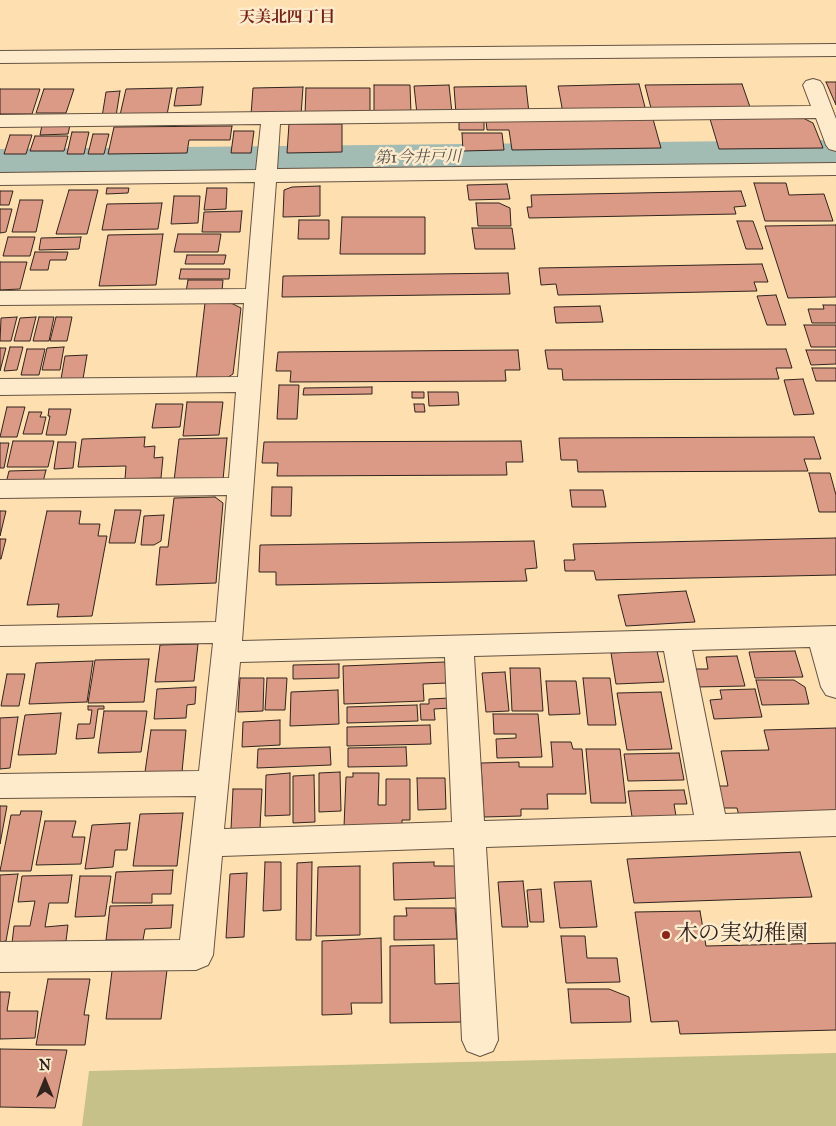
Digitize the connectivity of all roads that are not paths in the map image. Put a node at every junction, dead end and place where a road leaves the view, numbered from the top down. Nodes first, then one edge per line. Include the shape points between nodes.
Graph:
1 (836, 50) edge
2 (0, 57) edge
3 (814, 85) dead end
4 (824, 113) junction
5 (271, 119) junction
6 (0, 121) edge
7 (836, 145) edge
8 (834, 174) edge
9 (266, 175) junction
10 (0, 179) edge
11 (256, 296) junction
12 (0, 298) edge
13 (249, 384) junction
14 (0, 387) edge
15 (241, 486) junction
16 (0, 489) edge
17 (0, 636) edge
18 (828, 636) edge
19 (676, 640) junction
20 (228, 642) junction
21 (460, 646) junction
22 (836, 687) edge
23 (214, 784) junction
24 (0, 786) edge
25 (836, 823) edge
26 (712, 827) junction
27 (470, 835) junction
28 (206, 844) junction
29 (0, 957) edge
30 (480, 1040) dead end

1 - 2 street
3 - 4 street
4 - 5 street
4 - 7 street
5 - 6 street
5 - 9 street
8 - 9 street
9 - 10 street
9 - 11 street
11 - 12 street
11 - 13 street
13 - 14 street
13 - 15 street
15 - 16 street
15 - 20 street
17 - 20 street
18 - 19 street
18 - 22 street
19 - 21 street
19 - 26 street
20 - 21 street
20 - 23 street
21 - 27 street
23 - 24 street
23 - 28 street
25 - 26 street
26 - 27 street
27 - 28 street
27 - 30 street
28 - 29 street via 196,955

